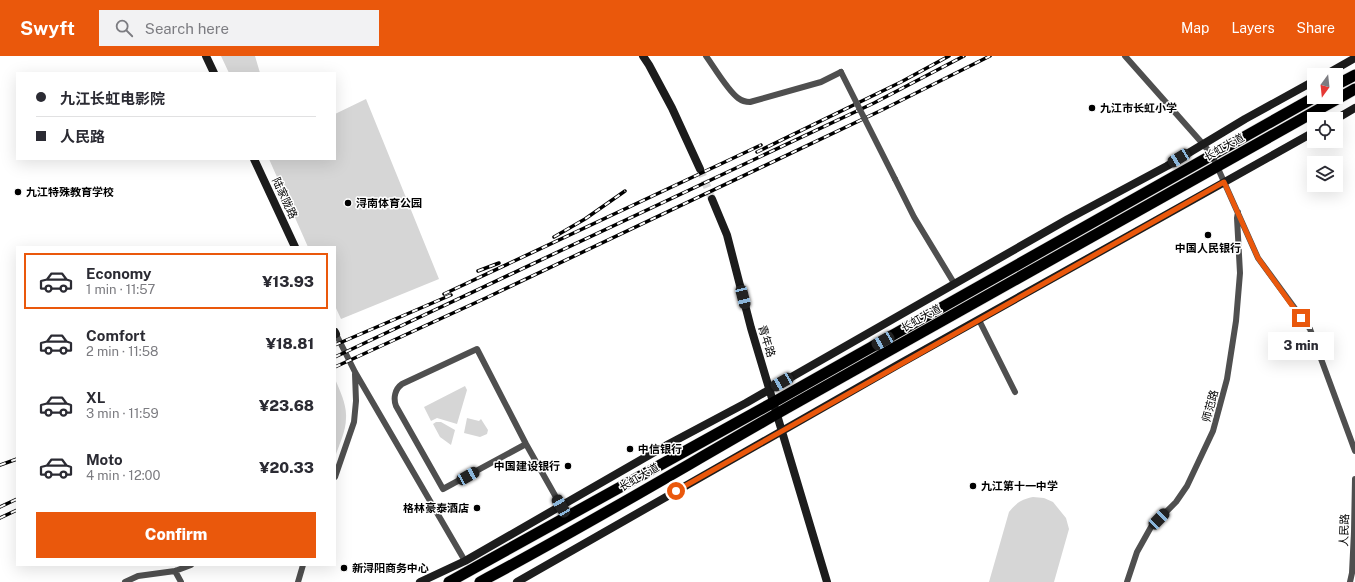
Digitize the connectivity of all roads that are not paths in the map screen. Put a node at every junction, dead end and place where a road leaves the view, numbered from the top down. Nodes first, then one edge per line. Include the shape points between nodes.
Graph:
1 (206, 56) edge
2 (643, 56) edge
3 (706, 56) edge
4 (1125, 56) edge
5 (1355, 58) edge
6 (1337, 68) edge
7 (214, 72) edge
8 (1355, 75) edge
9 (1343, 81) edge
10 (1307, 85) edge
11 (1355, 89) edge
12 (1307, 102) edge
13 (1355, 108) edge
14 (1343, 115) edge
15 (1307, 136) edge
16 (1203, 144) junction
17 (1212, 155) junction
18 (254, 160) edge
19 (1217, 166) junction
20 (700, 169) tunnel mouth
21 (1224, 182) junction
22 (712, 199) tunnel mouth
23 (1238, 212) junction
24 (295, 246) edge
25 (954, 283) junction
26 (978, 320) junction
27 (336, 333) edge
28 (355, 372) junction
29 (770, 389) junction
30 (1015, 392) dead end
31 (774, 402) junction
32 (777, 414) junction
33 (782, 431) junction
34 (526, 444) junction
35 (1355, 451) edge
36 (336, 474) edge
37 (1355, 479) edge
38 (561, 506) junction
39 (465, 560) junction
40 (188, 566) edge
41 (303, 566) edge
42 (175, 571) junction
43 (125, 582) edge
44 (181, 582) edge
45 (298, 582) edge
46 (420, 582) edge
47 (449, 582) edge
48 (480, 582) edge
49 (517, 582) edge
50 (827, 582) edge
51 (1127, 582) edge
52 (1350, 582) edge

1 - 7 street
2 - 20 street via 672,108
3 - 25 street, bridge via 733,93 745,102 821,82 841,72 914,218
4 - 16 street
5 - 6 street
8 - 9 highway
10 - 16 street
11 - 19 highway, 长虹大道
12 - 17 highway, 长虹大道
13 - 14 street
15 - 21 street
16 - 17 street
16 - 25 street
17 - 19 street
17 - 31 highway, 长虹大道
18 - 24 street, 陆家陇路
19 - 21 street
19 - 32 highway, 长虹大道
21 - 23 street
21 - 26 street
22 - 29 street, 青年路 via 728,235 751,328
23 - 35 street via 1258,258 1310,330
23 - 51 street, 师范路 via 1240,273 1236,321 1227,379 1213,431 1187,486 1176,502 1151,527 1137,552
25 - 29 street
26 - 30 street
26 - 33 street
27 - 28 street
28 - 36 street via 354,422
28 - 39 street
29 - 31 street, 青年路
29 - 38 street
31 - 32 street, 青年路
31 - 47 highway, 长虹大道
32 - 33 street, 青年路
32 - 48 highway, 长虹大道
33 - 49 street
33 - 50 street, 青年路
34 - 34 street via 477,349 402,384 396,391 396,406 443,489
34 - 38 street
37 - 52 street, 人民路 via 1354,546
38 - 39 street
39 - 46 street
40 - 42 street
41 - 45 street
42 - 43 street via 138,576
42 - 44 street

